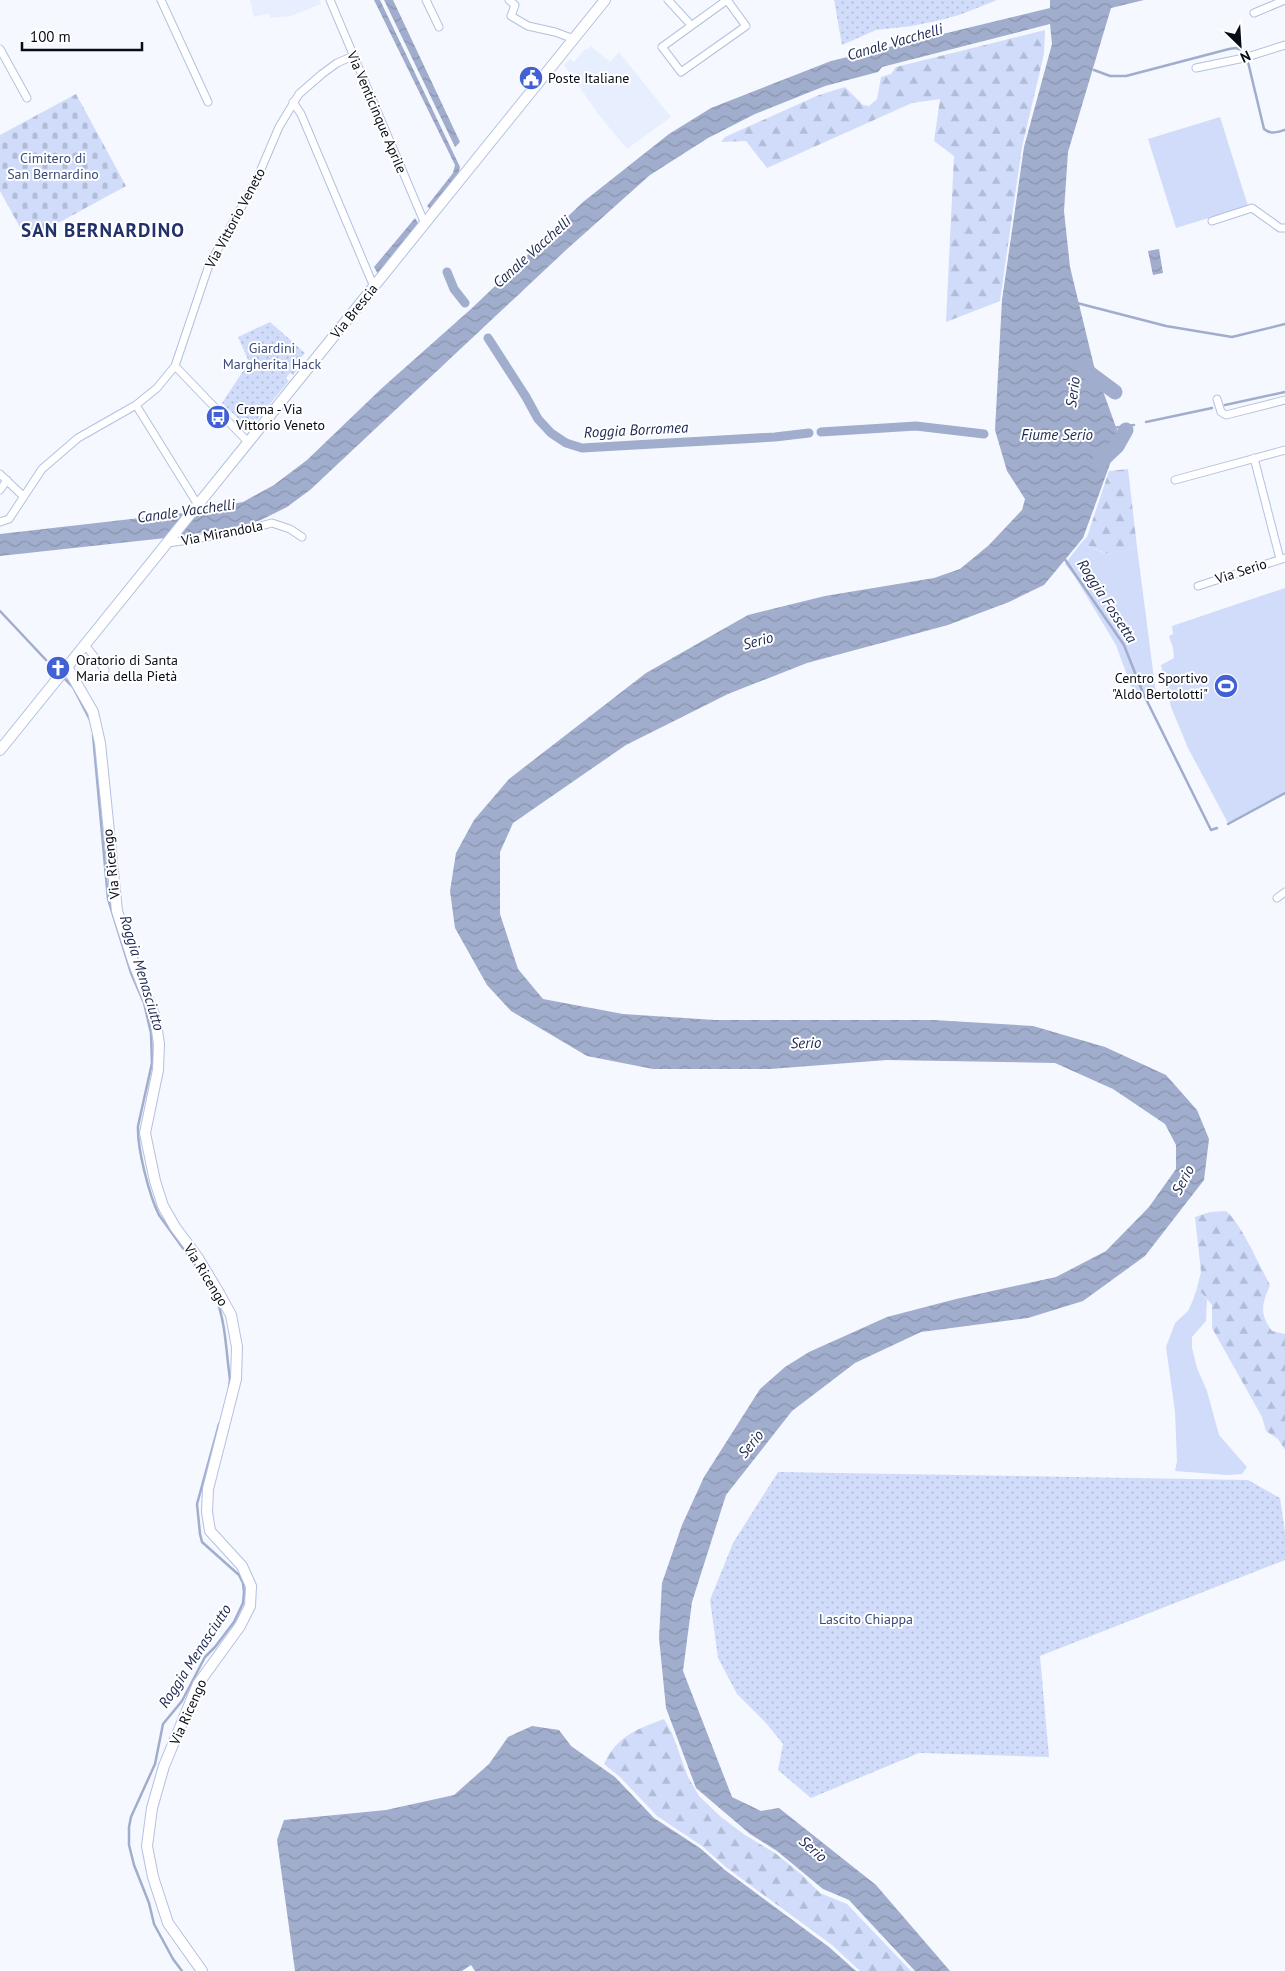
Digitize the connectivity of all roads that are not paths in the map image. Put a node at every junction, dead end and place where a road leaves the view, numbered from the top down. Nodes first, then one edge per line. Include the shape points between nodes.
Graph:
1 (161, 0) edge
2 (330, 0) edge
3 (426, 0) edge
4 (509, 0) edge
5 (605, 0) edge
6 (668, 0) edge
7 (727, 0) edge
8 (1285, 0) edge
9 (1254, 13) dead end
10 (691, 25) junction
11 (439, 27) dead end
12 (574, 39) junction
13 (1285, 45) edge
14 (0, 49) edge
15 (353, 56) junction
16 (1196, 68) dead end
17 (27, 98) dead end
18 (208, 102) dead end
19 (293, 102) junction
20 (1212, 222) dead end
21 (425, 224) junction
22 (1285, 228) edge
23 (374, 287) junction
24 (175, 366) junction
25 (1217, 399) dead end
26 (1285, 400) edge
27 (136, 405) junction
28 (248, 442) junction
29 (1285, 450) edge
30 (1254, 458) junction
31 (0, 474) edge
32 (7, 480) junction
33 (1175, 480) dead end
34 (0, 490) edge
35 (23, 496) junction
36 (196, 507) junction
37 (0, 522) edge
38 (302, 536) dead end
39 (169, 541) junction
40 (1282, 558) edge
41 (1198, 586) dead end
42 (85, 645) junction
43 (68, 667) junction
44 (106, 670) dead end
45 (1, 747) edge
46 (1285, 892) edge
47 (1277, 898) dead end
48 (202, 1971) edge

1 - 18 street
2 - 15 street, Via Venticinque Aprile
3 - 11 street
4 - 12 street via 515,5 511,16 528,26
5 - 12 street, Via Brescia
6 - 10 street
7 - 10 street
7 - 10 street via 746,26 681,72 662,47
8 - 9 street
12 - 21 street, Via Brescia
13 - 16 street
14 - 17 street
15 - 19 street, Via Vittorio Veneto via 320,75
15 - 21 street, Via Venticinque Aprile
19 - 23 street
19 - 24 street, Via Vittorio Veneto via 256,181 209,265
20 - 22 street via 1252,208 1280,228
21 - 23 street, Via Brescia
23 - 28 street, Via Brescia
24 - 27 street, Via Vittorio Veneto via 157,388
24 - 28 street
25 - 26 street via 1221,412 1226,415
27 - 35 street, Via Vittorio Veneto via 78,438 42,469
27 - 36 street
28 - 36 street, Via Brescia
29 - 30 street
30 - 33 street
30 - 40 street
31 - 32 street
32 - 34 street
32 - 35 street
35 - 37 street, Via Vittorio Veneto via 9,519
36 - 39 street, Via Brescia
38 - 39 street, Via Mirandola via 272,523 234,533
39 - 42 street, Via Brescia
40 - 41 street, Via Serio
42 - 43 street, Via Brescia
42 - 44 street
43 - 45 street, Via Brescia
43 - 48 street, Via Ricengo via 93,712 100,743 117,911 155,1017 160,1044 145,1133 152,1172 167,1213 198,1258 231,1316 237,1347 236,1379 208,1489 207,1512 210,1531 242,1566 251,1586 250,1606 240,1626 198,1684 164,1766 152,1808 147,1846 168,1923
46 - 47 street

